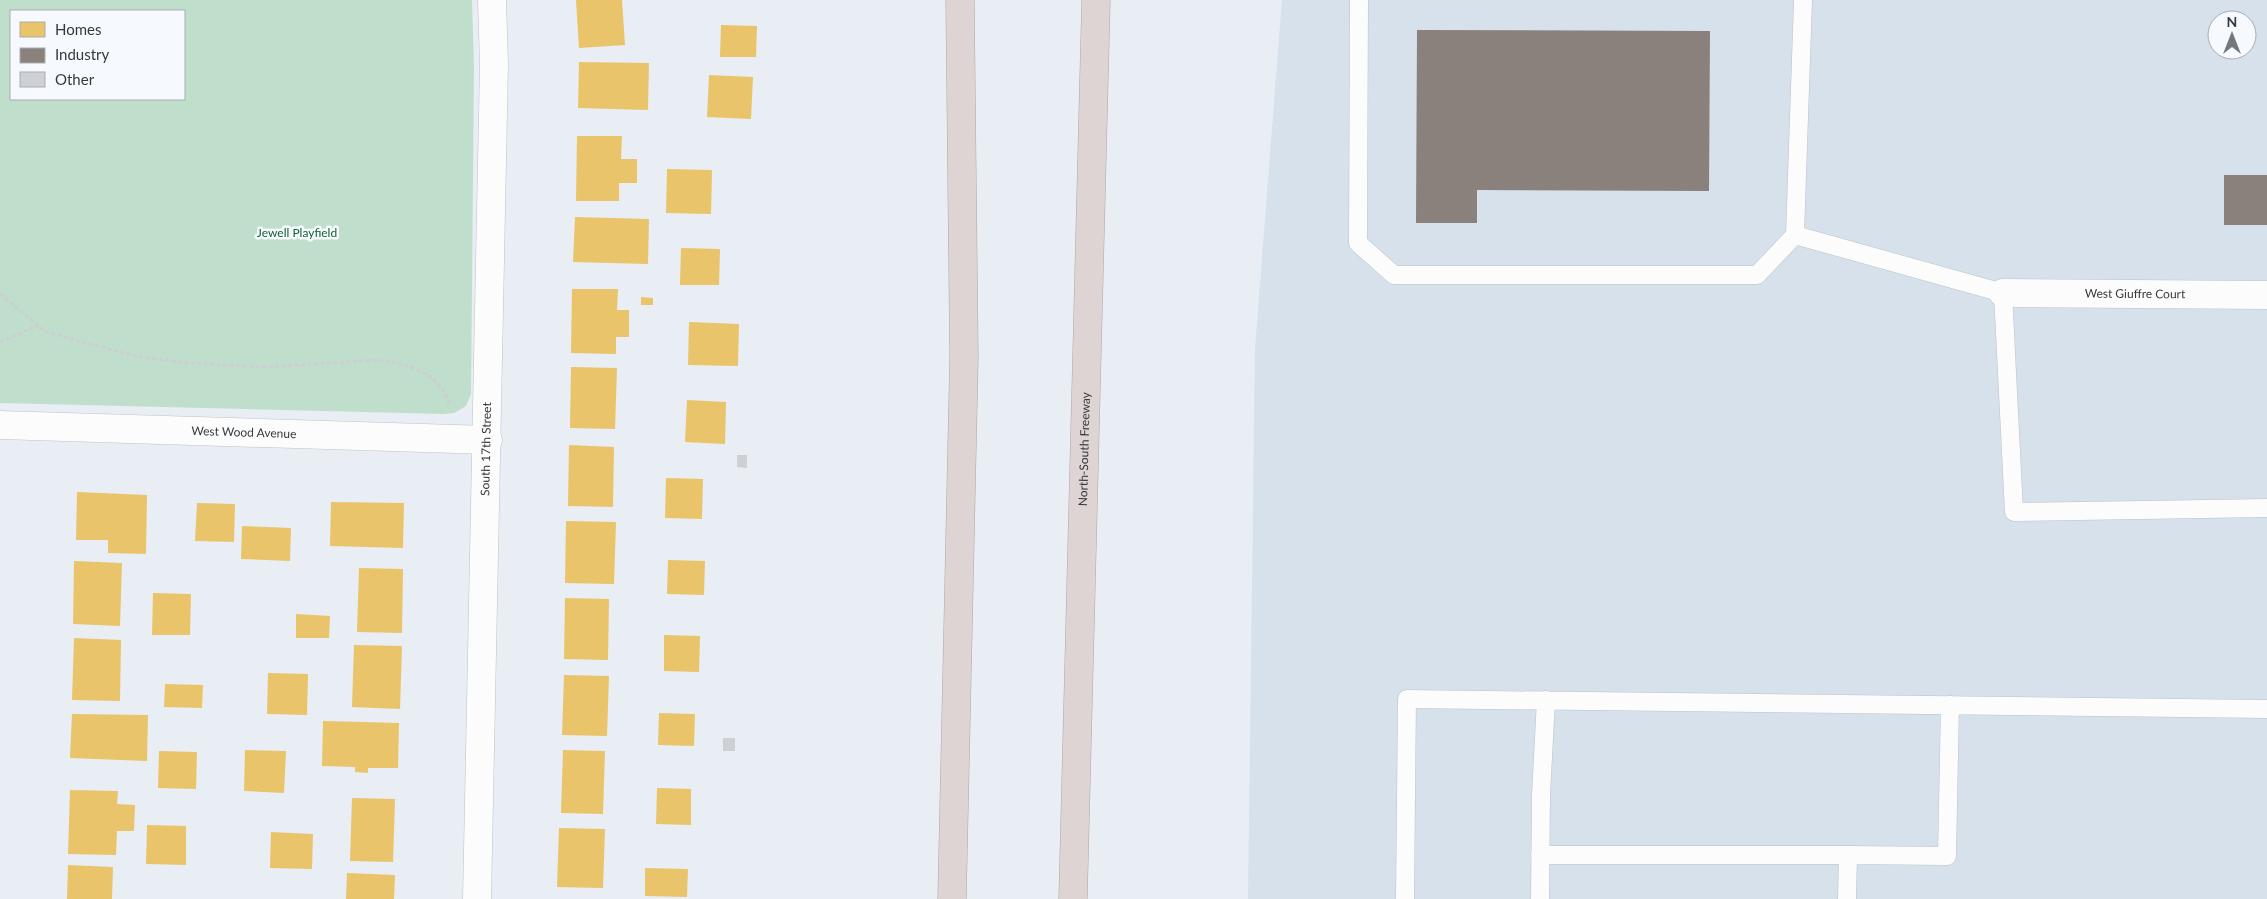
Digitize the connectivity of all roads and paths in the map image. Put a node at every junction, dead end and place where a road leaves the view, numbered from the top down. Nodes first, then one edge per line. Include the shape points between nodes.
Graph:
1 (492, 0) edge
2 (960, 0) edge
3 (1096, 0) edge
4 (1359, 0) edge
5 (1803, 0) edge
6 (1795, 234) junction
7 (2003, 293) junction
8 (0, 294) edge
9 (2267, 296) edge
10 (38, 326) junction
11 (0, 342) edge
12 (450, 407) dead end
13 (0, 425) edge
14 (488, 440) junction
15 (2267, 508) edge
16 (1546, 700) junction
17 (1950, 705) junction
18 (2267, 710) edge
19 (1540, 855) junction
20 (1848, 856) junction
21 (477, 899) edge
22 (952, 899) edge
23 (1073, 899) edge
24 (1405, 899) edge
25 (1540, 899) edge
26 (1847, 899) edge

1 - 14 street, South 17th Street via 494,64
2 - 22 highway via 964,357
3 - 23 highway, North-South Freeway
4 - 6 lane via 1358,243 1394,275 1757,275
5 - 6 lane
6 - 7 lane
7 - 9 street, West Giuffre Court
7 - 15 lane via 2014,512
8 - 10 path
10 - 11 path
10 - 12 path via 55,336 136,356 186,363 266,367 371,360 398,362 429,376 447,394
13 - 14 street, West Wood Avenue
14 - 21 street, South 17th Street
16 - 17 lane
16 - 19 lane
16 - 24 lane via 1407,699
17 - 18 lane
17 - 20 lane via 1947,856
19 - 20 lane
19 - 25 lane
20 - 26 lane

